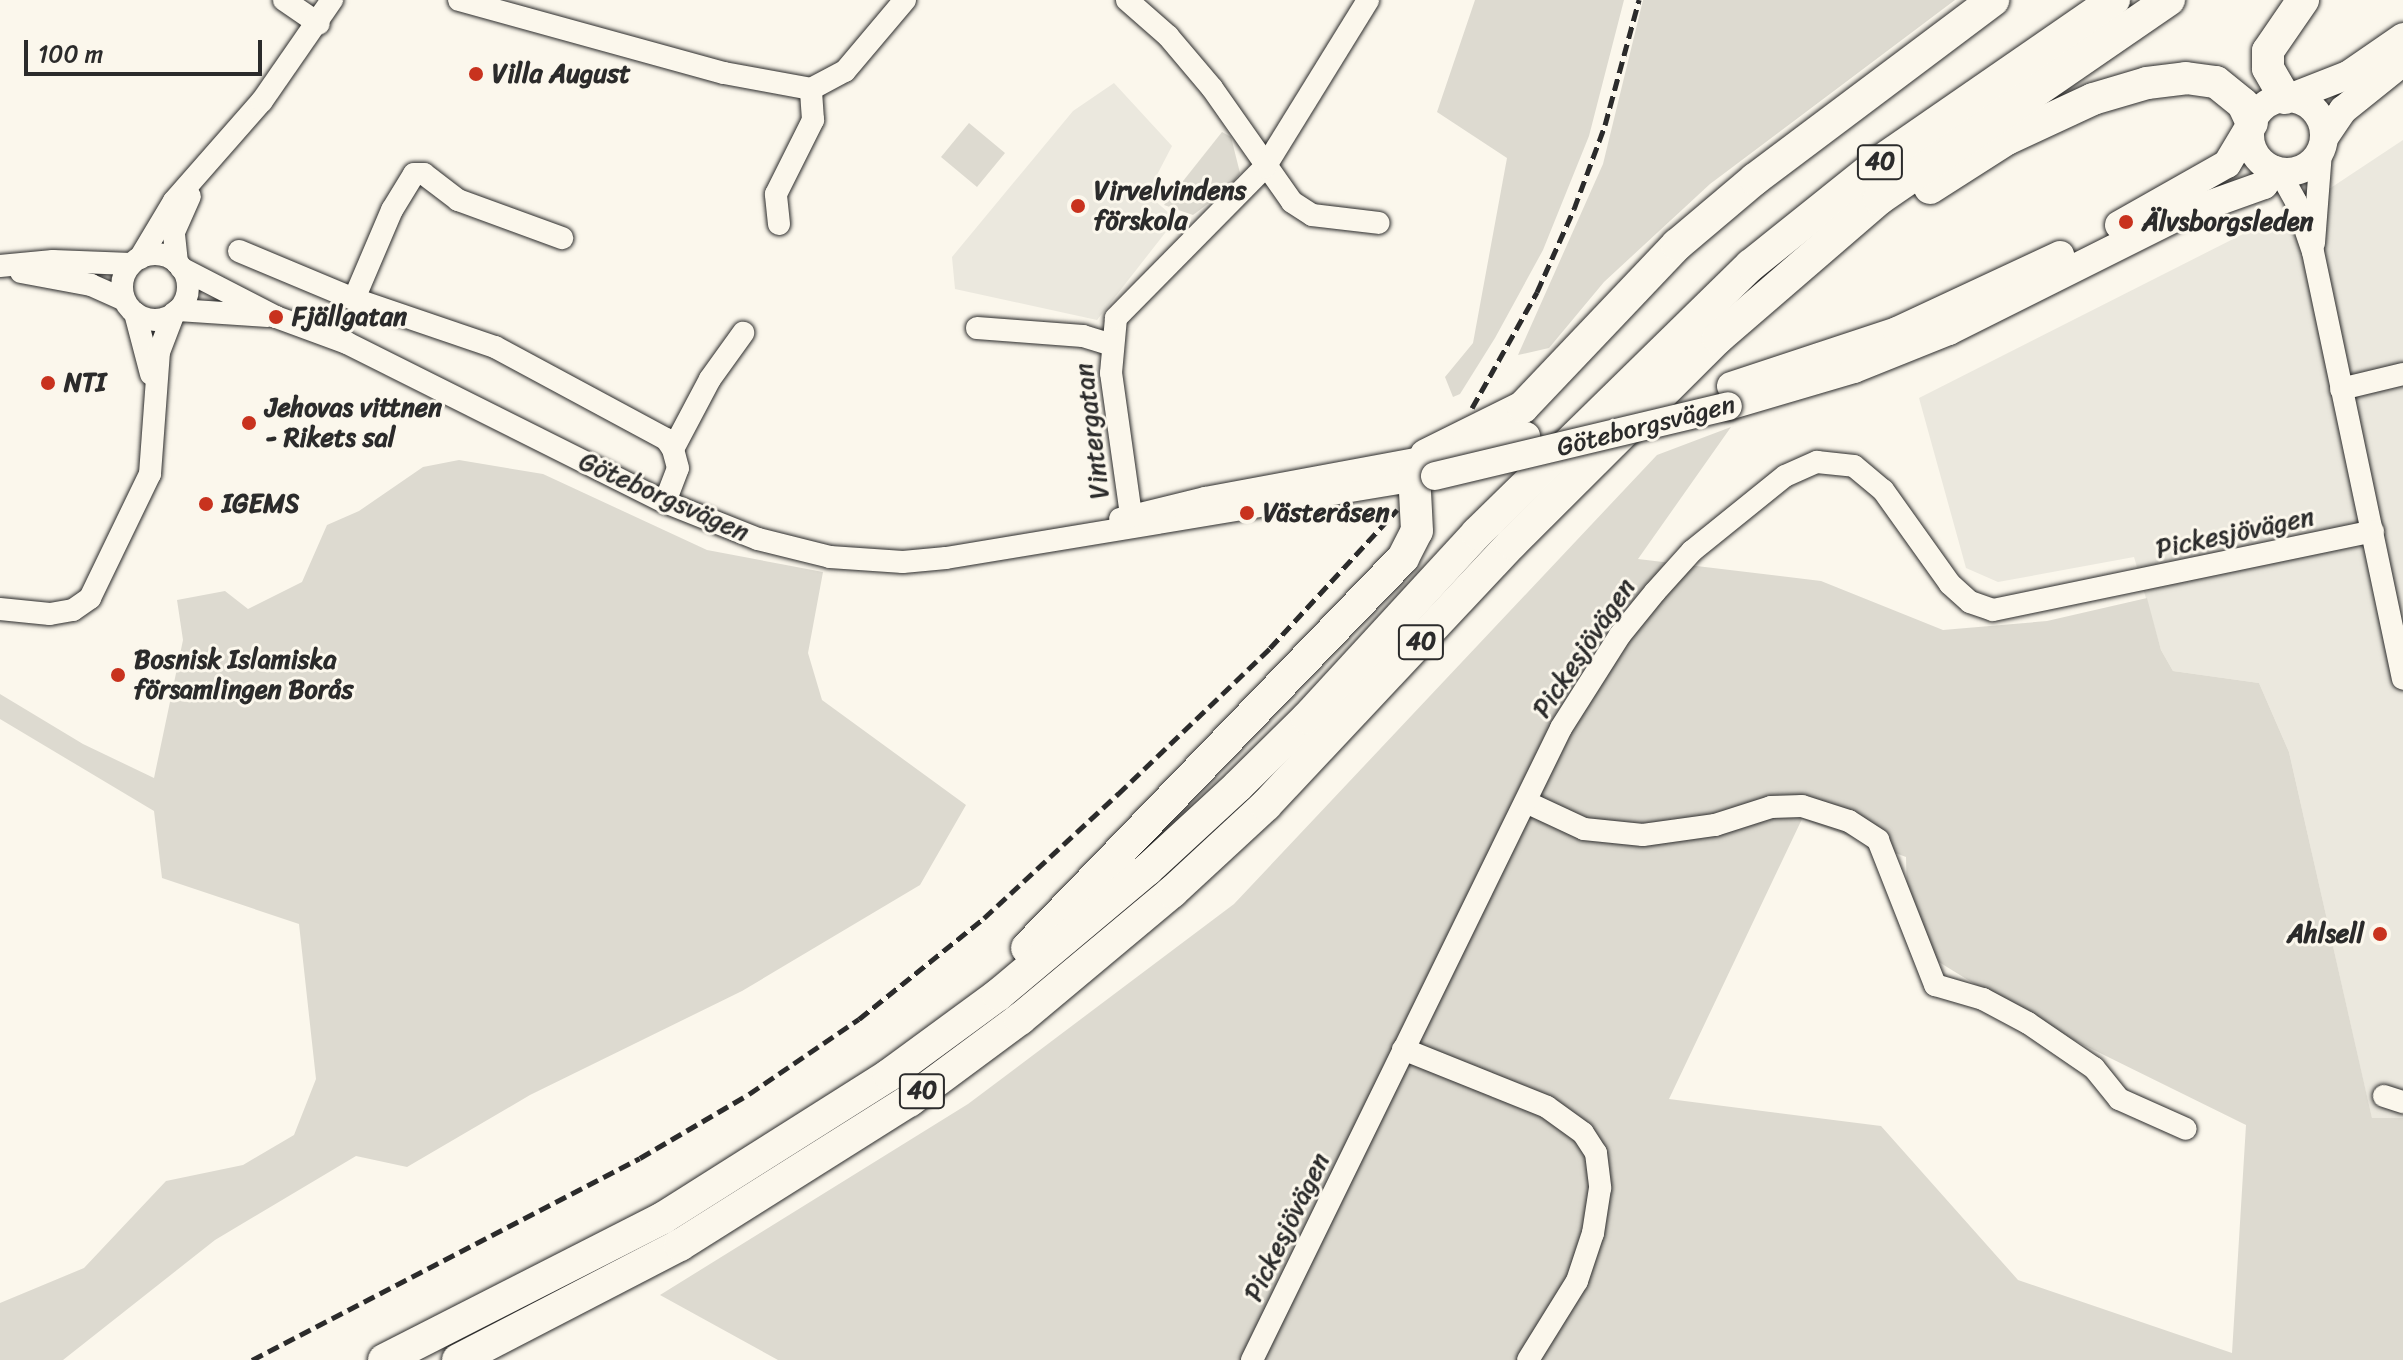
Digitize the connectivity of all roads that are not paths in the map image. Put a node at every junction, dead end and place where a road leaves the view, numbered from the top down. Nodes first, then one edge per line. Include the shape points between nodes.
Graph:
1 (284, 0) edge
2 (332, 0) edge
3 (459, 0) edge
4 (905, 0) edge
5 (1127, 0) edge
6 (1368, 0) edge
7 (1993, 0) edge
8 (2114, 0) edge
9 (2169, 0) edge
10 (2303, 0) edge
11 (319, 24) junction
12 (2403, 37) edge
13 (2403, 62) edge
14 (811, 89) junction
15 (2287, 98) junction
16 (2251, 125) junction
17 (2322, 145) junction
18 (1265, 167) junction
19 (2276, 171) junction
20 (199, 177) junction
21 (2178, 205) junction
22 (1379, 223) dead end
23 (779, 224) dead end
24 (562, 238) dead end
25 (239, 251) dead end
26 (2313, 252) junction
27 (136, 261) junction
28 (179, 265) junction
29 (0, 267) edge
30 (1775, 287) junction
31 (354, 299) junction
32 (130, 306) junction
33 (176, 312) junction
34 (276, 317) junction
35 (977, 328) dead end
36 (743, 333) dead end
37 (1110, 344) junction
38 (2403, 374) edge
39 (155, 389) junction
40 (2341, 389) junction
41 (1730, 396) junction
42 (673, 449) junction
43 (1429, 467) junction
44 (665, 502) junction
45 (1131, 515) junction
46 (2373, 531) junction
47 (1078, 535) junction
48 (0, 609) edge
49 (2403, 679) edge
50 (1526, 802) junction
51 (1403, 1049) junction
52 (841, 1107) junction
53 (2186, 1129) dead end
54 (384, 1360) edge
55 (458, 1360) edge
56 (1252, 1360) edge
57 (1528, 1360) edge

1 - 11 street
2 - 11 street
3 - 14 street via 724,73
4 - 14 street via 845,71
5 - 18 street via 1168,36 1212,88
6 - 18 street, Vintergatan
7 - 43 highway via 1755,179 1677,245 1523,407
8 - 52 highway, 40 via 1882,160 1751,265 1477,533 1307,718 1147,870 998,995
9 - 30 highway, 40 via 1879,199
10 - 15 highway via 2268,51 2268,68
11 - 20 street
12 - 15 main road, Göteborgsvägen via 2348,75
13 - 17 main road, Göteborgsvägen via 2343,110
14 - 23 street via 813,120 776,194
15 - 16 main road, Göteborgsvägen via 2262,108
15 - 17 main road via 2316,112
16 - 19 main road via 2256,155
16 - 21 main road, Göteborgsvägen
16 - 30 highway via 2236,97 2204,79 2167,79 2102,96 2007,139
17 - 19 main road, Göteborgsvägen via 2304,168
17 - 26 street
18 - 22 street via 1292,202 1312,215
18 - 37 street, Vintergatan via 1126,306
19 - 21 main road, Göteborgsvägen via 2249,173
19 - 26 street via 2296,202
20 - 27 street via 174,201
20 - 28 street via 174,232
21 - 41 main road, Göteborgsvägen via 1900,352
24 - 31 street via 458,200 424,174 414,174 392,210
25 - 31 street
26 - 40 street
27 - 28 street via 156,254
27 - 29 street
27 - 32 street via 122,284
28 - 33 street via 187,290
28 - 34 street, Göteborgsvägen
29 - 32 street via 91,285
30 - 55 highway, 40 via 1512,543 1266,805 1087,964 909,1101 790,1178 587,1297
31 - 42 street via 495,347 666,439
32 - 33 street via 154,320
32 - 39 street
33 - 34 street, Göteborgsvägen
33 - 39 street via 159,352
34 - 44 street, Göteborgsvägen via 347,343
35 - 37 street via 1083,336
36 - 42 street via 710,379
37 - 45 street, Vintergatan
38 - 40 street
39 - 48 street via 150,474 90,598 73,610 50,614
40 - 46 street
41 - 43 main road, Göteborgsvägen, bridge
41 - 43 main road, Göteborgsvägen via 1526,436
42 - 44 street via 678,468
43 - 45 street, Göteborgsvägen
43 - 47 street, Göteborgsvägen via 1181,523
43 - 52 highway via 1417,531 1403,558 1036,941
44 - 47 street, Göteborgsvägen via 758,539 830,557 903,562
45 - 47 street, Göteborgsvägen
46 - 49 street
46 - 50 street, Pickesjövägen via 1993,610 1970,602 1950,584 1869,476 1838,462 1804,466 1692,551 1655,592 1620,635 1561,728
50 - 51 street, Pickesjövägen
50 - 53 street via 1584,829 1617,834 1715,825 1771,807 1802,806 1849,821 1878,840 1935,985 1983,999 2028,1023 2094,1068 2119,1099
51 - 56 street, Pickesjövägen
51 - 57 street via 1547,1107 1583,1133 1596,1153 1600,1188 1593,1233 1577,1281
52 - 54 highway, 40 via 595,1255

